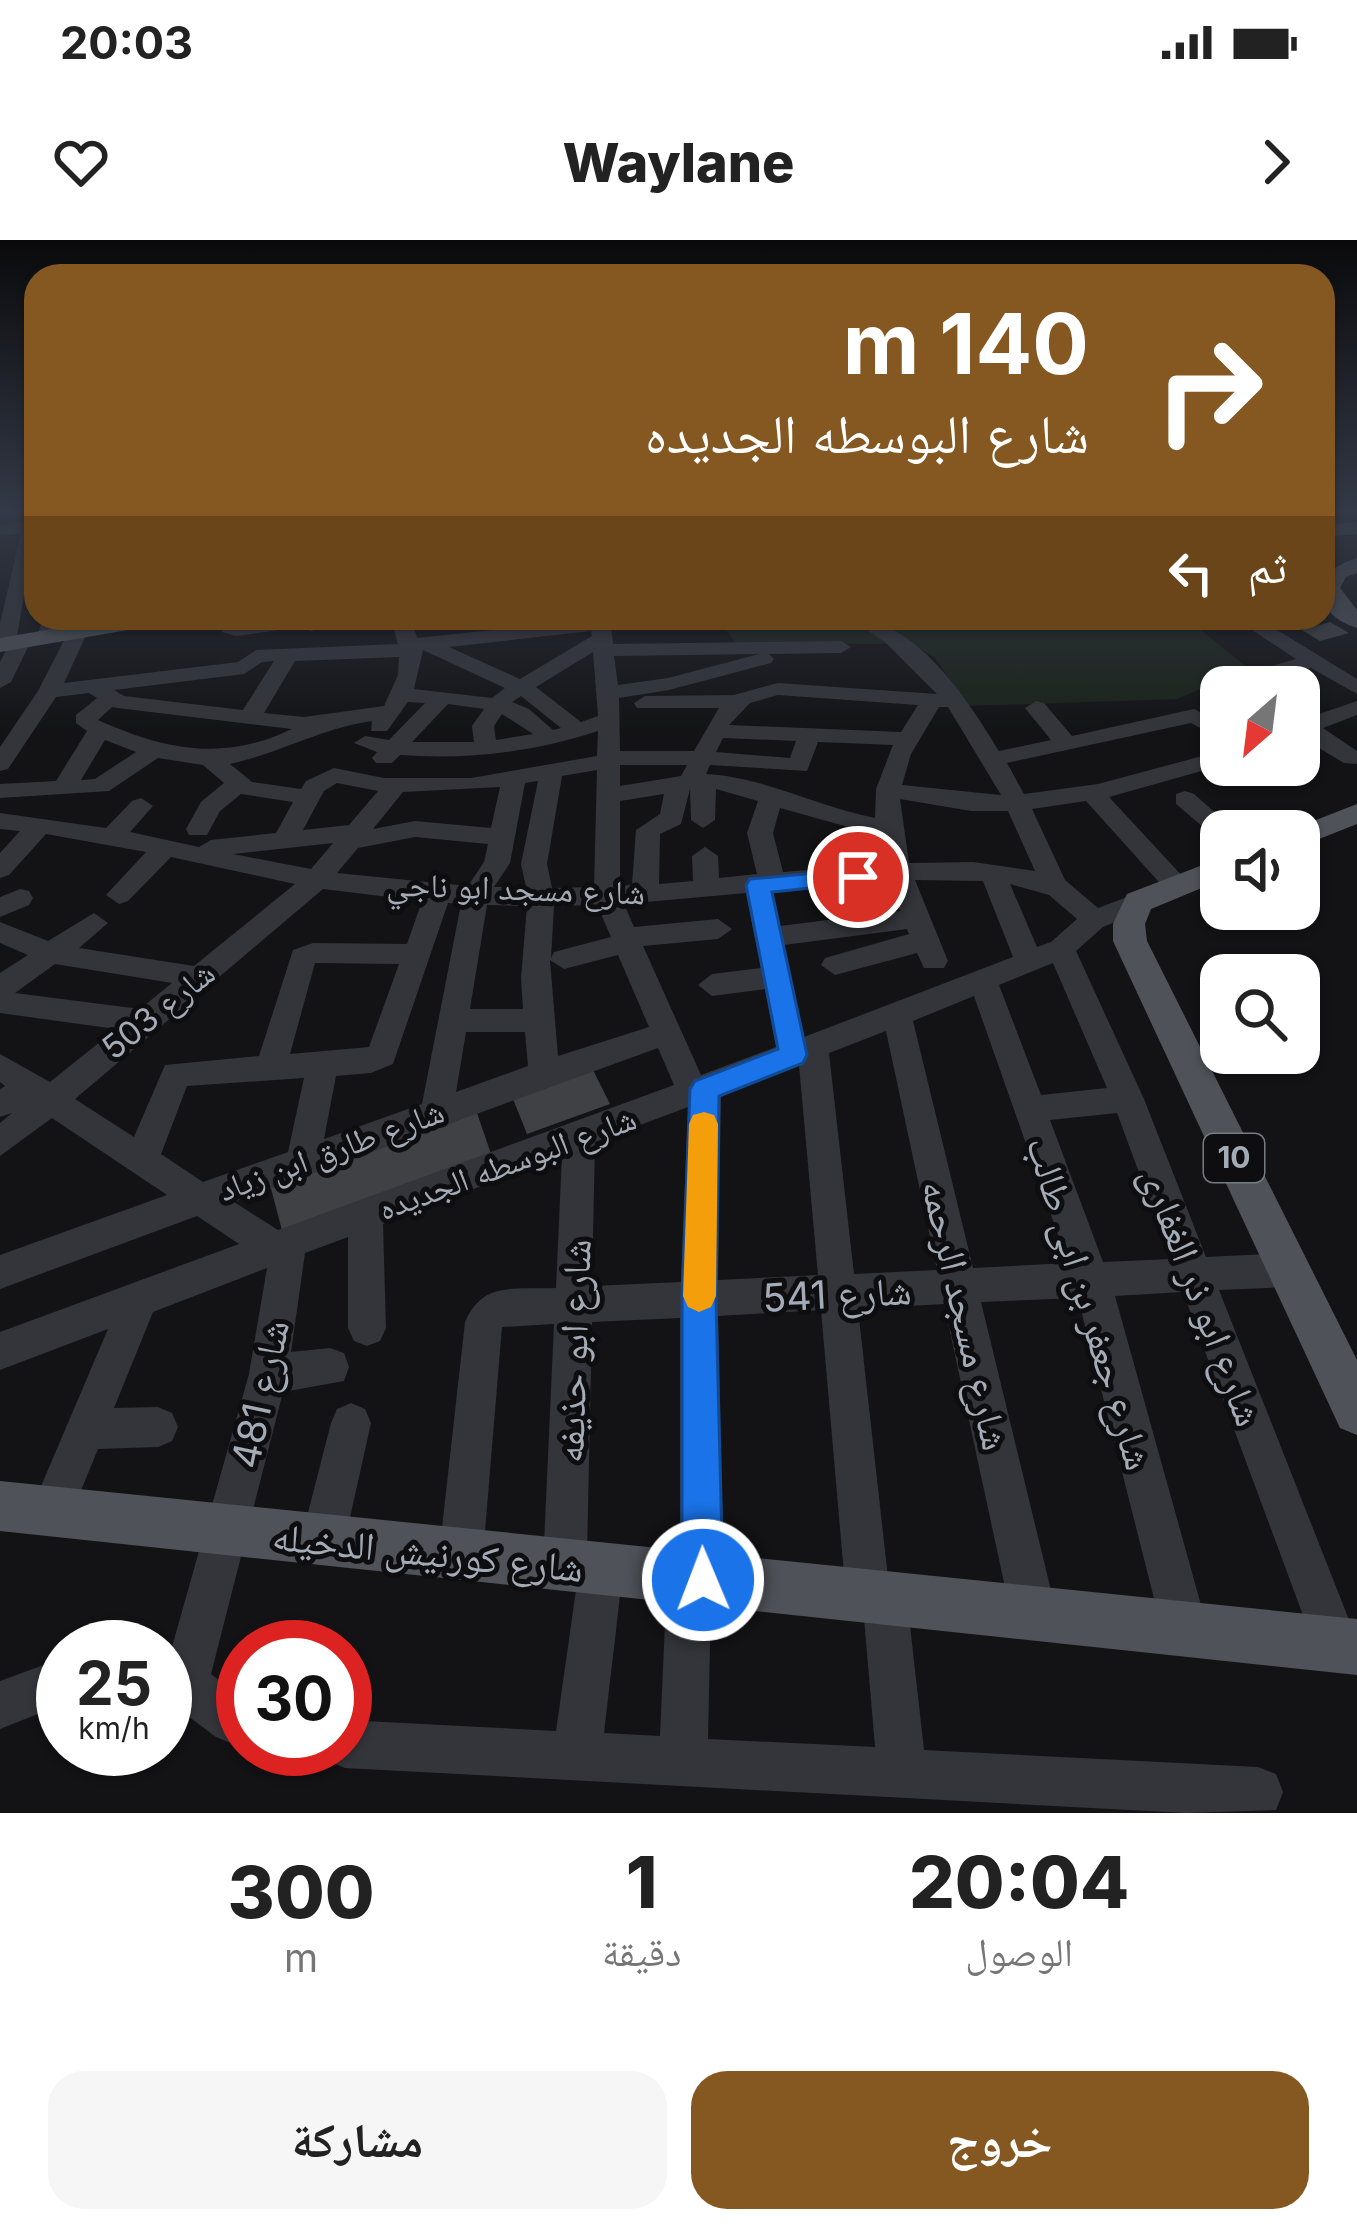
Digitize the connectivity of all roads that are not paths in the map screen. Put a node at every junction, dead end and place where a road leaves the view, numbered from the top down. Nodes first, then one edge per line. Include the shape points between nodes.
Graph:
1 (1335, 600) edge
2 (1357, 624) edge
3 (85, 630) edge
4 (226, 630) edge
5 (407, 630) edge
6 (501, 630) edge
7 (881, 630) edge
8 (1263, 630) edge
9 (79, 632) junction
10 (602, 632) edge
11 (716, 636) junction
12 (25, 637) edge
13 (416, 646) junction
14 (657, 647) junction
15 (761, 652) junction
16 (288, 655) junction
17 (1313, 661) junction
18 (525, 662) dead end
19 (1296, 666) edge
20 (725, 672) junction
21 (830, 672) dead end
22 (200, 673) junction
23 (545, 674) junction
24 (0, 682) edge
25 (669, 684) junction
26 (521, 688) junction
27 (1357, 688) edge
28 (778, 689) junction
29 (49, 691) junction
30 (102, 692) junction
31 (851, 694) junction
32 (442, 698) junction
33 (941, 700) junction
34 (733, 701) junction
35 (398, 703) junction
36 (609, 705) junction
37 (494, 706) junction
38 (1036, 708) dead end
39 (1094, 708) dead end
40 (1357, 708) edge
41 (250, 718) junction
42 (30, 719) junction
43 (1200, 720) edge
44 (1320, 722) edge
45 (0, 723) edge
46 (321, 723) junction
47 (100, 729) junction
48 (578, 731) junction
49 (717, 731) junction
50 (1117, 732) junction
51 (809, 735) junction
52 (862, 737) junction
53 (1320, 738) edge
54 (548, 739) junction
55 (908, 739) junction
56 (365, 742) junction
57 (1066, 743) junction
58 (393, 748) junction
59 (486, 748) junction
60 (438, 751) junction
61 (151, 752) junction
62 (3, 757) edge
63 (1352, 758) dead end
64 (609, 760) junction
65 (991, 760) junction
66 (212, 761) junction
67 (760, 762) junction
68 (1200, 764) edge
69 (551, 774) junction
70 (334, 775) junction
71 (694, 777) junction
72 (363, 780) junction
73 (513, 782) junction
74 (237, 785) junction
75 (395, 786) junction
76 (53, 787) junction
77 (424, 787) junction
78 (888, 789) junction
79 (0, 791) edge
80 (762, 792) junction
81 (1092, 793) junction
82 (610, 795) junction
83 (307, 796) junction
84 (1185, 799) dead end
85 (1020, 801) junction
86 (141, 806) dead end
87 (1200, 811) edge
88 (1357, 813) edge
89 (703, 820) dead end
90 (18, 823) edge
91 (1320, 828) edge
92 (198, 829) dead end
93 (889, 829) junction
94 (349, 838) junction
95 (503, 838) junction
96 (110, 839) junction
97 (285, 840) junction
98 (170, 850) junction
99 (705, 856) dead end
100 (0, 869) edge
101 (901, 873) junction
102 (1002, 874) junction
103 (1200, 876) edge
104 (318, 879) junction
105 (766, 884) junction
106 (1054, 886) junction
107 (1176, 886) junction
108 (707, 889) junction
109 (439, 891) junction
110 (476, 894) junction
111 (646, 894) junction
112 (119, 895) dead end
113 (541, 896) junction
114 (608, 897) junction
115 (1138, 902) junction
116 (1093, 920) junction
117 (94, 923) dead end
118 (718, 929) dead end
119 (0, 932) edge
120 (769, 937) junction
121 (926, 940) junction
122 (626, 941) junction
123 (54, 954) junction
124 (418, 954) junction
125 (1046, 955) junction
126 (564, 959) dead end
127 (835, 965) dead end
128 (199, 977) junction
129 (777, 977) junction
130 (983, 980) junction
131 (712, 985) dead end
132 (0, 988) edge
133 (0, 1001) edge
134 (897, 1015) junction
135 (539, 1020) junction
136 (145, 1021) junction
137 (453, 1021) junction
138 (664, 1034) junction
139 (803, 1051) junction
140 (323, 1064) junction
141 (0, 1066) edge
142 (271, 1067) junction
143 (544, 1073) junction
144 (699, 1091) junction
145 (41, 1092) junction
146 (1128, 1100) junction
147 (1, 1104) edge
148 (1030, 1109) junction
149 (437, 1112) junction
150 (579, 1136) junction
151 (0, 1142) edge
152 (142, 1160) junction
153 (303, 1160) junction
154 (199, 1198) junction
155 (365, 1215) junction
156 (282, 1247) junction
157 (1287, 1270) junction
158 (0, 1272) edge
159 (1192, 1275) junction
160 (1092, 1280) junction
161 (959, 1287) junction
162 (838, 1294) junction
163 (140, 1298) junction
164 (699, 1300) junction
165 (576, 1305) junction
166 (367, 1328) dead end
167 (0, 1351) edge
168 (330, 1367) dead end
169 (268, 1374) junction
170 (1357, 1411) edge
171 (351, 1423) dead end
172 (158, 1427) dead end
173 (86, 1429) junction
174 (26, 1509) edge
175 (230, 1532) junction
176 (323, 1540) junction
177 (461, 1556) junction
178 (583, 1568) junction
179 (696, 1580) junction
180 (877, 1598) junction
181 (1034, 1615) junction
182 (1186, 1630) junction
183 (192, 1635) edge
184 (1346, 1646) edge
185 (36, 1692) edge
186 (0, 1706) edge
187 (372, 1745) edge
188 (577, 1756) junction
189 (683, 1762) junction
190 (902, 1773) junction
191 (1258, 1792) dead end

1 - 2 main road
3 - 9 main road
4 - 22 street
5 - 13 street
6 - 13 street
7 - 33 street via 901,641
8 - 17 street
9 - 12 main road
9 - 29 street
10 - 14 street
10 - 23 street
10 - 36 street
11 - 14 street
11 - 15 street
11 - 20 street
12 - 24 street
13 - 16 street
13 - 26 street
13 - 35 street
14 - 25 street
15 - 20 street
15 - 21 street via 831,647
15 - 28 street
16 - 22 street
16 - 41 street
17 - 19 street
17 - 27 street
18 - 23 street
20 - 25 street
22 - 30 street
23 - 26 street
25 - 36 street
26 - 37 street
26 - 48 street
28 - 31 street
28 - 34 street
29 - 30 street
29 - 42 street
30 - 41 street
30 - 47 street via 86,719
31 - 33 street
31 - 52 street
32 - 35 street
32 - 37 street
32 - 58 street
33 - 55 street
33 - 65 street
34 - 36 street
34 - 49 street
35 - 46 street
35 - 56 street
36 - 48 street
36 - 64 street
37 - 54 street via 530,718
37 - 59 street via 482,726
38 - 57 street
39 - 50 street
40 - 44 street
41 - 46 street
42 - 45 street
42 - 62 street
43 - 50 street
46 - 66 street
47 - 61 street
47 - 76 street
48 - 54 street
49 - 51 street
49 - 71 street
50 - 57 street
51 - 52 street
51 - 67 street via 802,764
52 - 55 street
53 - 63 street
54 - 59 street
55 - 78 street
56 - 58 street
56 - 70 street
57 - 65 street
58 - 60 street
58 - 72 street
59 - 60 street
60 - 77 street
61 - 66 street
61 - 76 street via 106,784
64 - 69 street
64 - 71 street
64 - 82 street
65 - 85 street
66 - 74 street
67 - 71 street
67 - 80 street
68 - 81 street
69 - 73 street
69 - 113 street via 534,864
70 - 72 street
70 - 83 street
71 - 80 street
71 - 82 street
71 - 89 street
71 - 111 street via 672,818 648,830
72 - 75 street
73 - 77 street
73 - 95 street
74 - 83 street
74 - 92 street
75 - 77 street
75 - 94 street, شارع 503
76 - 79 street
76 - 90 street
78 - 85 street via 959,805
78 - 93 street
80 - 93 street
80 - 105 street
81 - 85 street
81 - 107 street
82 - 114 street
83 - 97 street
84 - 87 street
85 - 106 street
86 - 96 street
88 - 91 main road
90 - 96 street, شارع مسجد ابو ناجي
90 - 100 street
93 - 101 street
94 - 95 street via 416,829
94 - 97 street
94 - 104 street, شارع 503
95 - 110 street
96 - 98 street, شارع مسجد ابو ناجي
97 - 98 street
98 - 104 street, شارع مسجد ابو ناجي
98 - 112 street
99 - 108 street
101 - 102 street, شارع مسجد ابو ناجي
101 - 105 street, شارع مسجد ابو ناجي
101 - 121 street
102 - 106 street, شارع مسجد ابو ناجي
102 - 125 street, شارع ابو ذر الغفارى
103 - 107 main road
104 - 109 street, شارع مسجد ابو ناجي
104 - 128 street, شارع 503
105 - 108 street, شارع مسجد ابو ناجي
105 - 120 street
106 - 116 street, شارع مسجد ابو ناجي
107 - 115 main road
108 - 111 street, شارع مسجد ابو ناجي
109 - 110 street, شارع مسجد ابو ناجي
109 - 124 street
110 - 113 street, شارع مسجد ابو ناجي
110 - 137 street
111 - 114 street, شارع مسجد ابو ناجي
113 - 114 street, شارع مسجد ابو ناجي
113 - 135 street
114 - 122 street
115 - 116 street, شارع البوسطه الجديده
115 - 157 main road, 10 via 1130,940
116 - 125 street, شارع البوسطه الجديده
117 - 123 street
118 - 122 street
119 - 123 street
120 - 121 street
120 - 129 street
121 - 127 street
122 - 126 street
122 - 138 street
123 - 128 street
123 - 132 street
124 - 140 street via 384,1050 371,1061
124 - 142 street via 303,957
125 - 130 street, شارع البوسطه الجديده
125 - 146 street, شارع ابو ذر الغفارى
128 - 136 street, شارع 503
129 - 131 street
129 - 139 street
130 - 134 street, شارع البوسطه الجديده
130 - 148 street, شارع جعفر بن ابى طالب
133 - 136 street
134 - 139 street, شارع البوسطه الجديده
134 - 161 street, شارع مسجد الرحمه
135 - 137 street
135 - 143 street
136 - 145 street, شارع 503
137 - 149 street
138 - 143 street, شارع طارق ابن زياد
138 - 144 street
139 - 144 street, شارع البوسطه الجديده
139 - 162 street
140 - 142 street
140 - 153 street
141 - 145 street
142 - 152 street via 173,1076
143 - 149 street, شارع طارق ابن زياد
144 - 150 street, شارع البوسطه الجديده
144 - 164 street
145 - 147 street
145 - 151 street, شارع 503
145 - 152 street
146 - 148 street
146 - 159 street, شارع ابو ذر الغفارى
148 - 160 street, شارع جعفر بن ابى طالب
149 - 153 street, شارع طارق ابن زياد
150 - 155 street, شارع البوسطه الجديده
150 - 165 street, شارع ابو حذيفه
152 - 154 street
153 - 154 street, شارع طارق ابن زياد
154 - 156 street
154 - 158 street, شارع طارق ابن زياد
155 - 156 street, شارع البوسطه الجديده
155 - 166 street
156 - 163 street, شارع البوسطه الجديده
156 - 169 street, شارع 481
157 - 159 street, شارع 541
157 - 170 main road, 10
159 - 160 street, شارع 541
159 - 184 street, شارع ابو ذر الغفارى
160 - 161 street, شارع 541
160 - 182 street, شارع جعفر بن ابى طالب
161 - 162 street, شارع 541
161 - 181 street, شارع مسجد الرحمه
162 - 164 street, شارع 541
162 - 180 street
163 - 167 street, شارع البوسطه الجديده
163 - 173 street
164 - 165 street, شارع 541
164 - 179 street
165 - 177 street, شارع 541 via 498,1308 485,1316
165 - 178 street, شارع ابو حذيفه
168 - 169 street
169 - 175 street, شارع 481
171 - 176 street
172 - 173 street
173 - 174 street
174 - 175 main road, شارع كورنيش الدخيله
175 - 176 main road, شارع كورنيش الدخيله
175 - 183 street, شارع 481
176 - 177 main road, شارع كورنيش الدخيله
177 - 178 main road, شارع كورنيش الدخيله
178 - 179 main road, شارع كورنيش الدخيله
178 - 188 street, شارع ابو حذيفه
179 - 180 main road, شارع كورنيش الدخيله
179 - 189 street
180 - 181 main road, شارع كورنيش الدخيله
180 - 190 street
181 - 182 main road, شارع كورنيش الدخيله
182 - 184 main road, شارع كورنيش الدخيله
185 - 186 street
187 - 188 street
188 - 189 street
189 - 190 street
190 - 191 street

